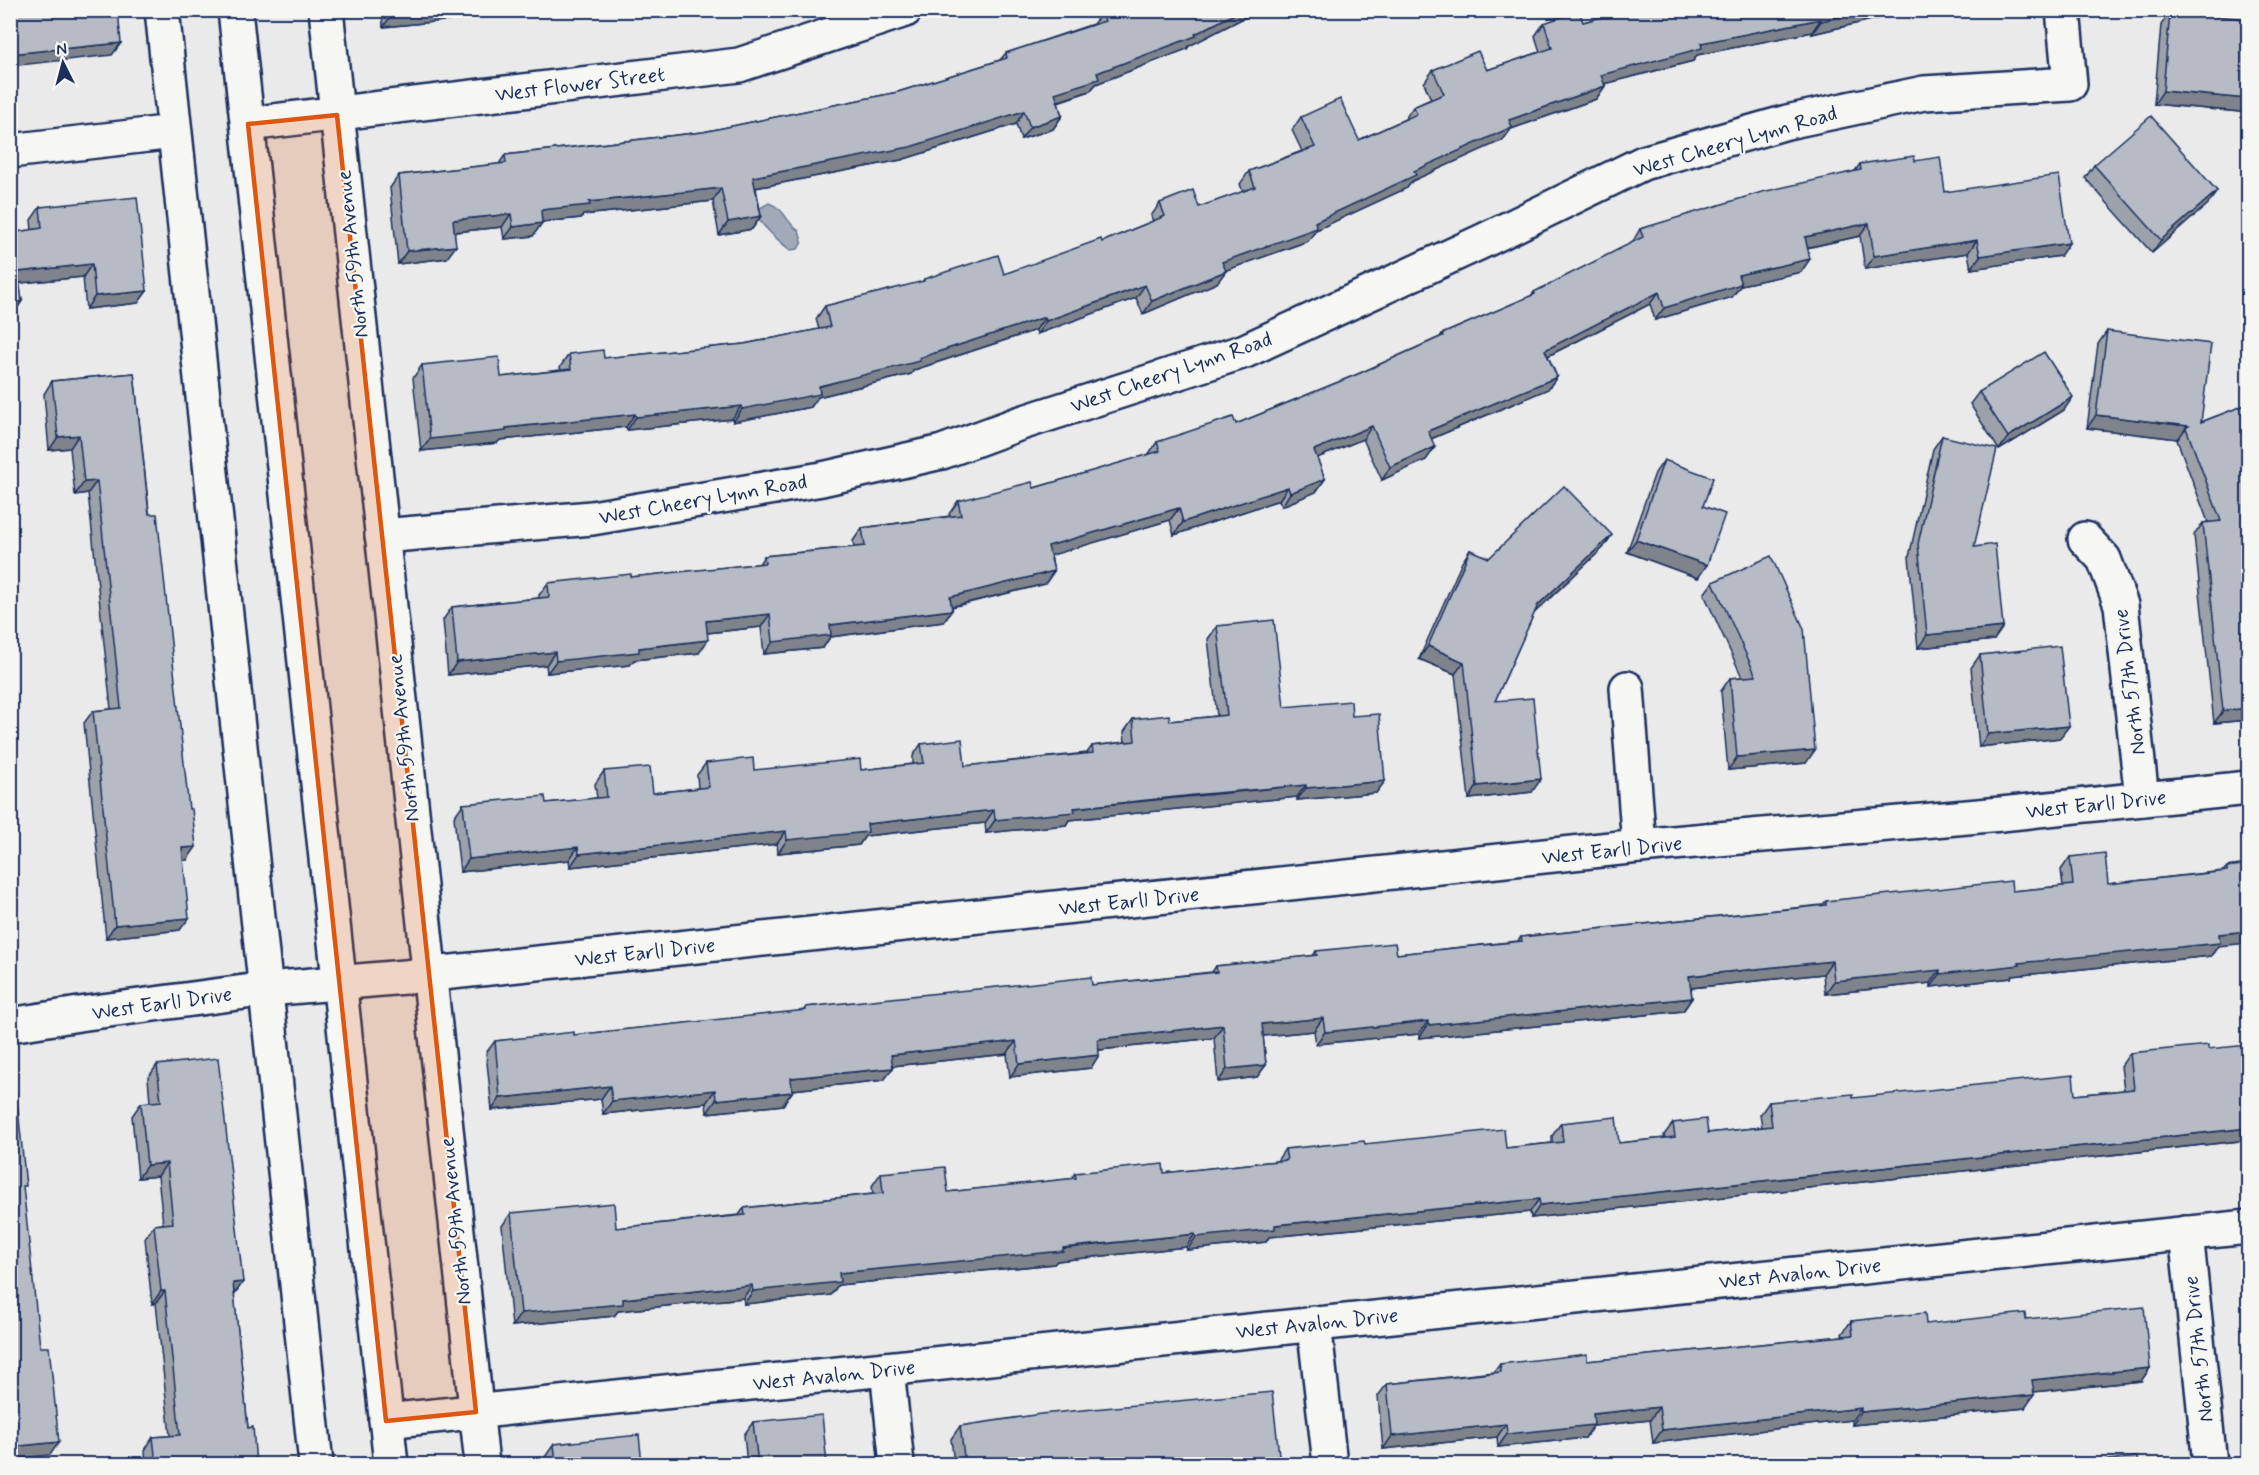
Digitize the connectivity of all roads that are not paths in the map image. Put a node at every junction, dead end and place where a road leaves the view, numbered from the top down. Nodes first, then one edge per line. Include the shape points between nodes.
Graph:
1 (162, 10) edge
2 (235, 10) edge
3 (326, 10) edge
4 (905, 10) edge
5 (2063, 10) edge
6 (337, 115) junction
7 (248, 124) junction
8 (174, 132) junction
9 (10, 151) edge
10 (382, 536) junction
11 (2085, 539) dead end
12 (1627, 688) dead end
13 (2248, 788) edge
14 (2142, 799) junction
15 (1639, 846) junction
16 (429, 975) junction
17 (340, 983) junction
18 (267, 989) junction
19 (10, 1025) edge
20 (2248, 1227) edge
21 (2186, 1233) junction
22 (1314, 1323) junction
23 (887, 1369) junction
24 (476, 1412) junction
25 (386, 1421) junction
26 (316, 1464) edge
27 (391, 1464) edge
28 (482, 1464) edge
29 (897, 1464) edge
30 (1330, 1464) edge
31 (2210, 1464) edge

1 - 8 street
2 - 7 street
3 - 6 street, North 59th Avenue
4 - 6 street, West Flower Street via 739,64
5 - 10 street, West Cheery Lynn Road via 2070,84 1924,93 1787,122 1643,163 1245,351 942,452 822,479 592,518
6 - 7 street, West Flower Street
6 - 10 street, North 59th Avenue
7 - 17 street
8 - 9 street
8 - 18 street
10 - 16 street, North 59th Avenue
11 - 14 street, North 57th Drive via 2104,559 2121,605
12 - 15 street
13 - 14 street, West Earll Drive
14 - 15 street, West Earll Drive
15 - 16 street, West Earll Drive
16 - 17 street, West Earll Drive
16 - 24 street, North 59th Avenue
17 - 18 street, West Earll Drive
17 - 25 street
18 - 19 street, West Earll Drive
18 - 26 street
20 - 21 street, West Avalon Drive
21 - 22 street, West Avalon Drive
21 - 31 street, North 57th Drive
22 - 23 street, West Avalon Drive
22 - 30 street
23 - 24 street, West Avalon Drive
23 - 29 street
24 - 25 street, West Avalon Drive
24 - 28 street, North 59th Avenue
25 - 27 street

